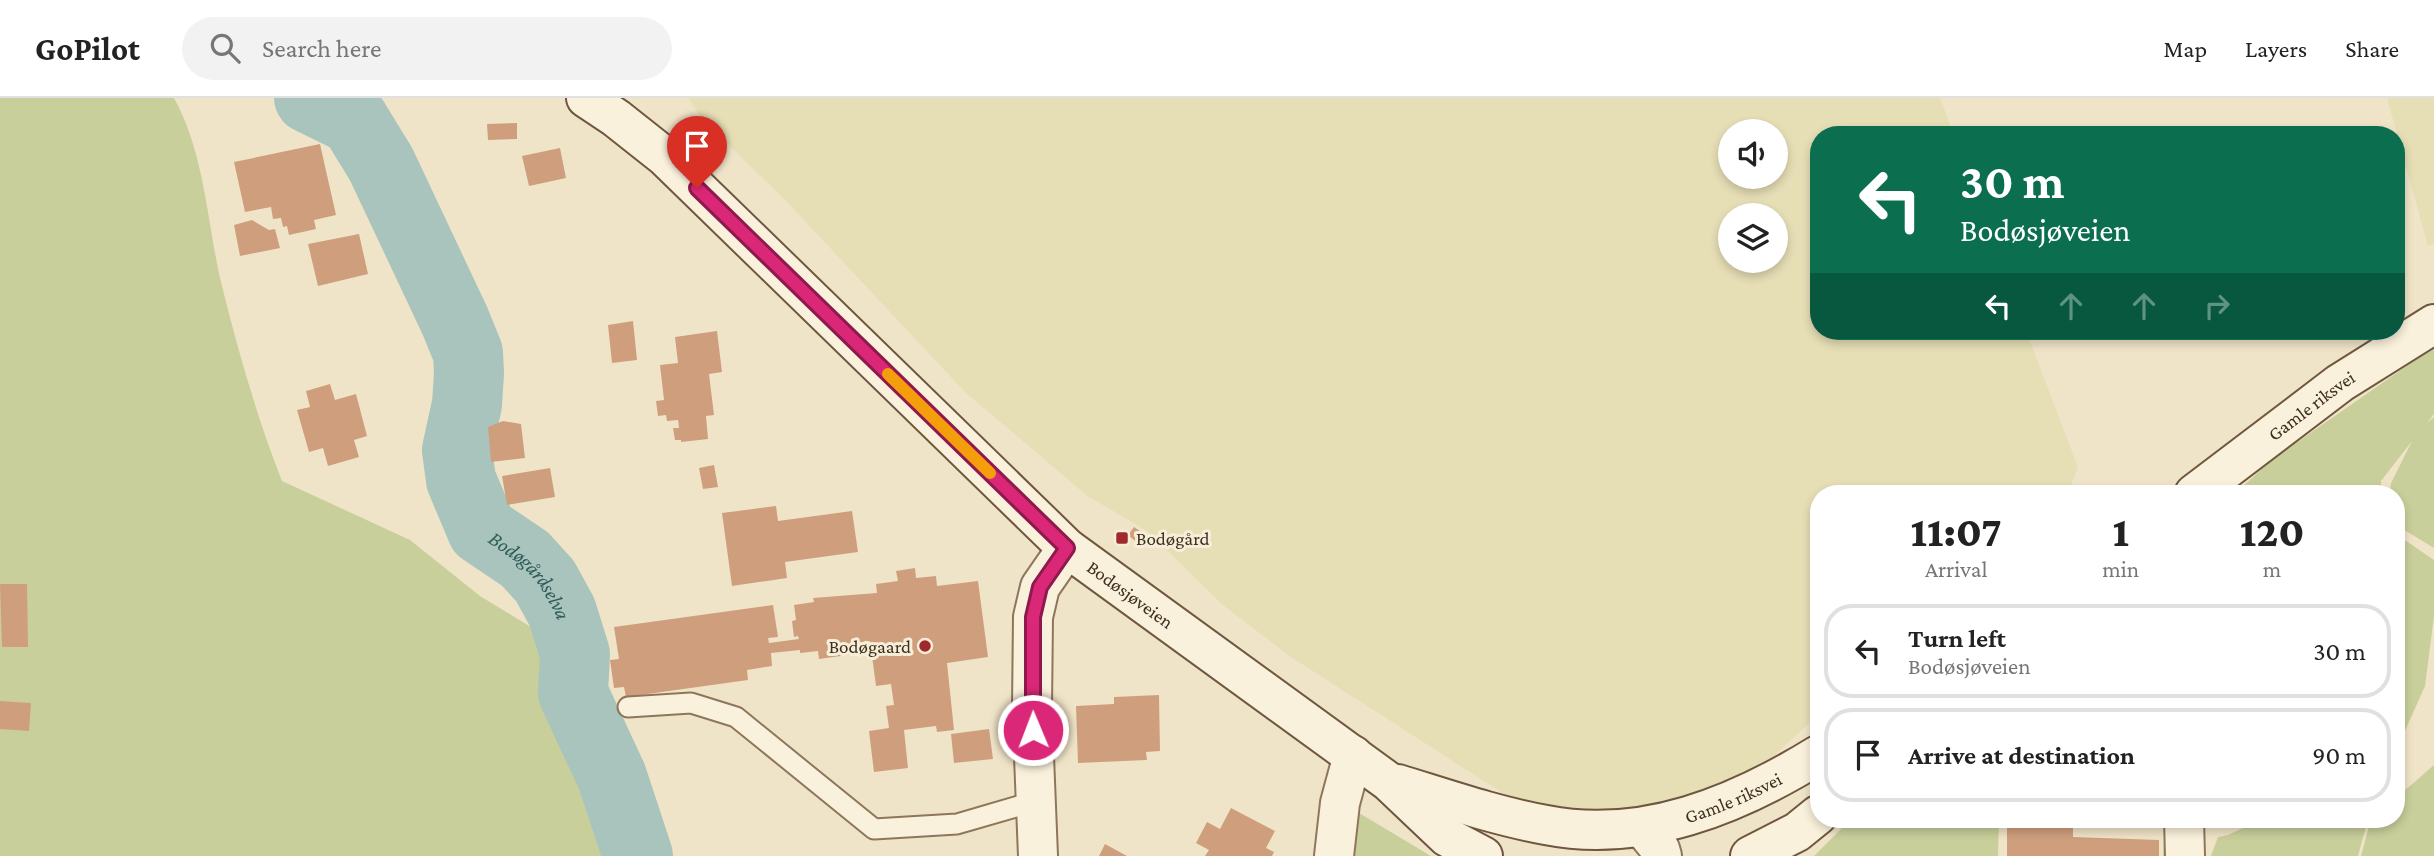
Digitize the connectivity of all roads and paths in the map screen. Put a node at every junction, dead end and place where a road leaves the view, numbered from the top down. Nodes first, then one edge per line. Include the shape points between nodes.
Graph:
1 (586, 98) edge
2 (2434, 324) edge
3 (2206, 485) edge
4 (1067, 548) junction
5 (628, 707) dead end
6 (1353, 755) junction
7 (1810, 760) edge
8 (1389, 782) junction
9 (1036, 801) junction
10 (1810, 822) edge
11 (2185, 828) edge
12 (1645, 846) edge
13 (1038, 856) edge
14 (1334, 856) edge
15 (1483, 856) edge
16 (1750, 856) edge
17 (2185, 856) edge

1 - 4 street, Bodøsjøveien via 664,156
2 - 3 street, Gamle riksvei via 2340,383
4 - 6 street, Bodøsjøveien
4 - 9 street via 1040,587 1033,617
5 - 9 lane via 691,703 736,717 874,829 957,824
6 - 8 street, Bodøsjøveien
6 - 14 street via 1340,803
7 - 12 street, Gamle riksvei
8 - 12 street, Bodøsjøveien via 1549,826 1609,829
8 - 15 street, Bodøsjøveien via 1447,837
9 - 13 street
10 - 16 street
11 - 17 street

